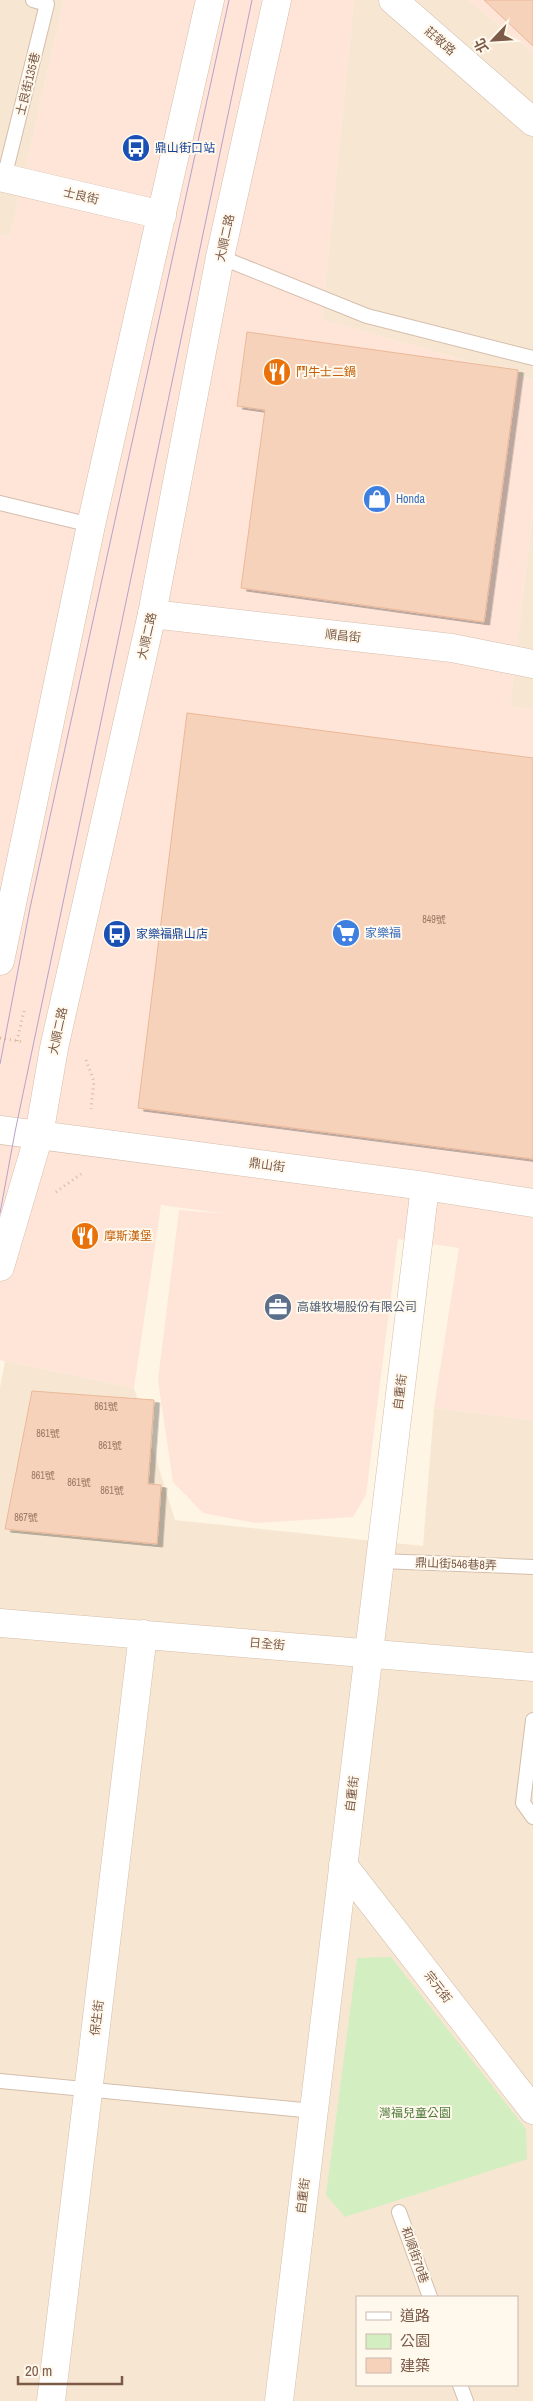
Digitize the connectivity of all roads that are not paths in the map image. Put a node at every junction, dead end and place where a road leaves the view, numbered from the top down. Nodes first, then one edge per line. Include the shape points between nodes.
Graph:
1 (33, 0) edge
2 (210, 0) edge
3 (277, 0) edge
4 (393, 0) edge
5 (533, 122) edge
6 (2, 178) edge
7 (162, 215) junction
8 (220, 257) junction
9 (533, 358) edge
10 (0, 503) edge
11 (91, 525) junction
12 (152, 614) junction
13 (533, 664) edge
14 (0, 962) edge
15 (0, 1130) edge
16 (39, 1135) junction
17 (425, 1186) junction
18 (533, 1204) edge
19 (0, 1267) edge
20 (380, 1561) junction
21 (533, 1567) edge
22 (0, 1623) edge
23 (144, 1634) junction
24 (369, 1652) junction
25 (533, 1667) edge
26 (533, 1720) edge
27 (533, 1817) edge
28 (343, 1865) junction
29 (0, 2081) edge
30 (89, 2089) junction
31 (533, 2110) edge
32 (314, 2111) junction
33 (399, 2212) dead end
34 (430, 2296) edge
35 (460, 2386) edge
36 (51, 2401) edge
37 (279, 2401) edge
38 (466, 2401) edge

1 - 6 lane, 士良街135巷 via 48,4
2 - 7 street
3 - 8 street, 大順二路
4 - 5 street, 莊敬路
6 - 7 street, 士良街
7 - 11 street
8 - 9 lane via 367,316
8 - 12 street, 大順二路
10 - 11 lane
11 - 14 street
12 - 13 street, 順昌街 via 452,648
12 - 16 street, 大順二路 via 54,1048
15 - 16 street, 鼎山街
16 - 17 street, 鼎山街
16 - 19 street, 大順二路
17 - 18 street, 鼎山街
17 - 20 street, 自重街
20 - 21 lane, 鼎山街546巷8弄
20 - 24 street, 自重街
22 - 23 street, 日全街
23 - 24 street, 日全街
23 - 30 street, 保生街
24 - 25 street, 日全街
24 - 28 street, 自重街
26 - 27 lane via 523,1803
28 - 31 street, 宗元街
28 - 32 street, 自重街
29 - 30 lane
30 - 32 lane
30 - 36 street, 保生街
32 - 37 street, 自重街
33 - 34 lane, 和順街70巷
35 - 38 lane

